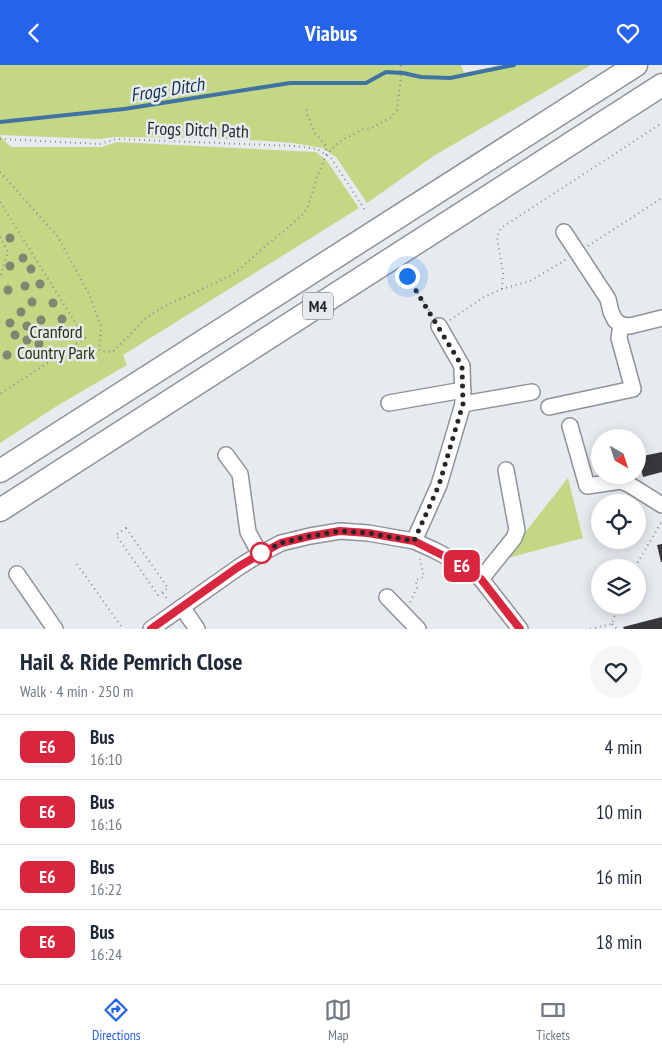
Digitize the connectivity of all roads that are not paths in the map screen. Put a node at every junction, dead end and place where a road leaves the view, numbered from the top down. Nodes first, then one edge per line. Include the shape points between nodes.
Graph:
1 (636, 65) edge
2 (662, 85) edge
3 (564, 232) dead end
4 (662, 318) edge
5 (621, 325) junction
6 (439, 327) road end
7 (532, 392) dead end
8 (463, 397) junction
9 (389, 403) dead end
10 (549, 407) dead end
11 (570, 425) dead end
12 (226, 455) dead end
13 (0, 471) edge
14 (506, 471) dead end
15 (662, 505) edge
16 (0, 510) edge
17 (417, 543) junction
18 (260, 554) junction
19 (17, 574) dead end
20 (481, 579) junction
21 (387, 597) dead end
22 (182, 607) junction
23 (55, 629) edge
24 (151, 629) edge
25 (197, 629) edge
26 (418, 629) edge
27 (520, 629) edge

1 - 13 highway, M4
2 - 16 highway, M4
3 - 5 street via 608,299 611,312
4 - 5 street via 630,326
5 - 10 street via 619,338 633,389
6 - 8 street via 462,366
7 - 8 street
8 - 9 street
8 - 17 street via 439,485
11 - 15 street via 587,486 621,481
12 - 18 street via 240,474 248,532
14 - 20 street via 517,530
17 - 18 street via 340,531 281,543
17 - 20 street via 456,562
18 - 22 street
19 - 23 street
20 - 27 street
21 - 26 street
22 - 24 street
22 - 25 street

